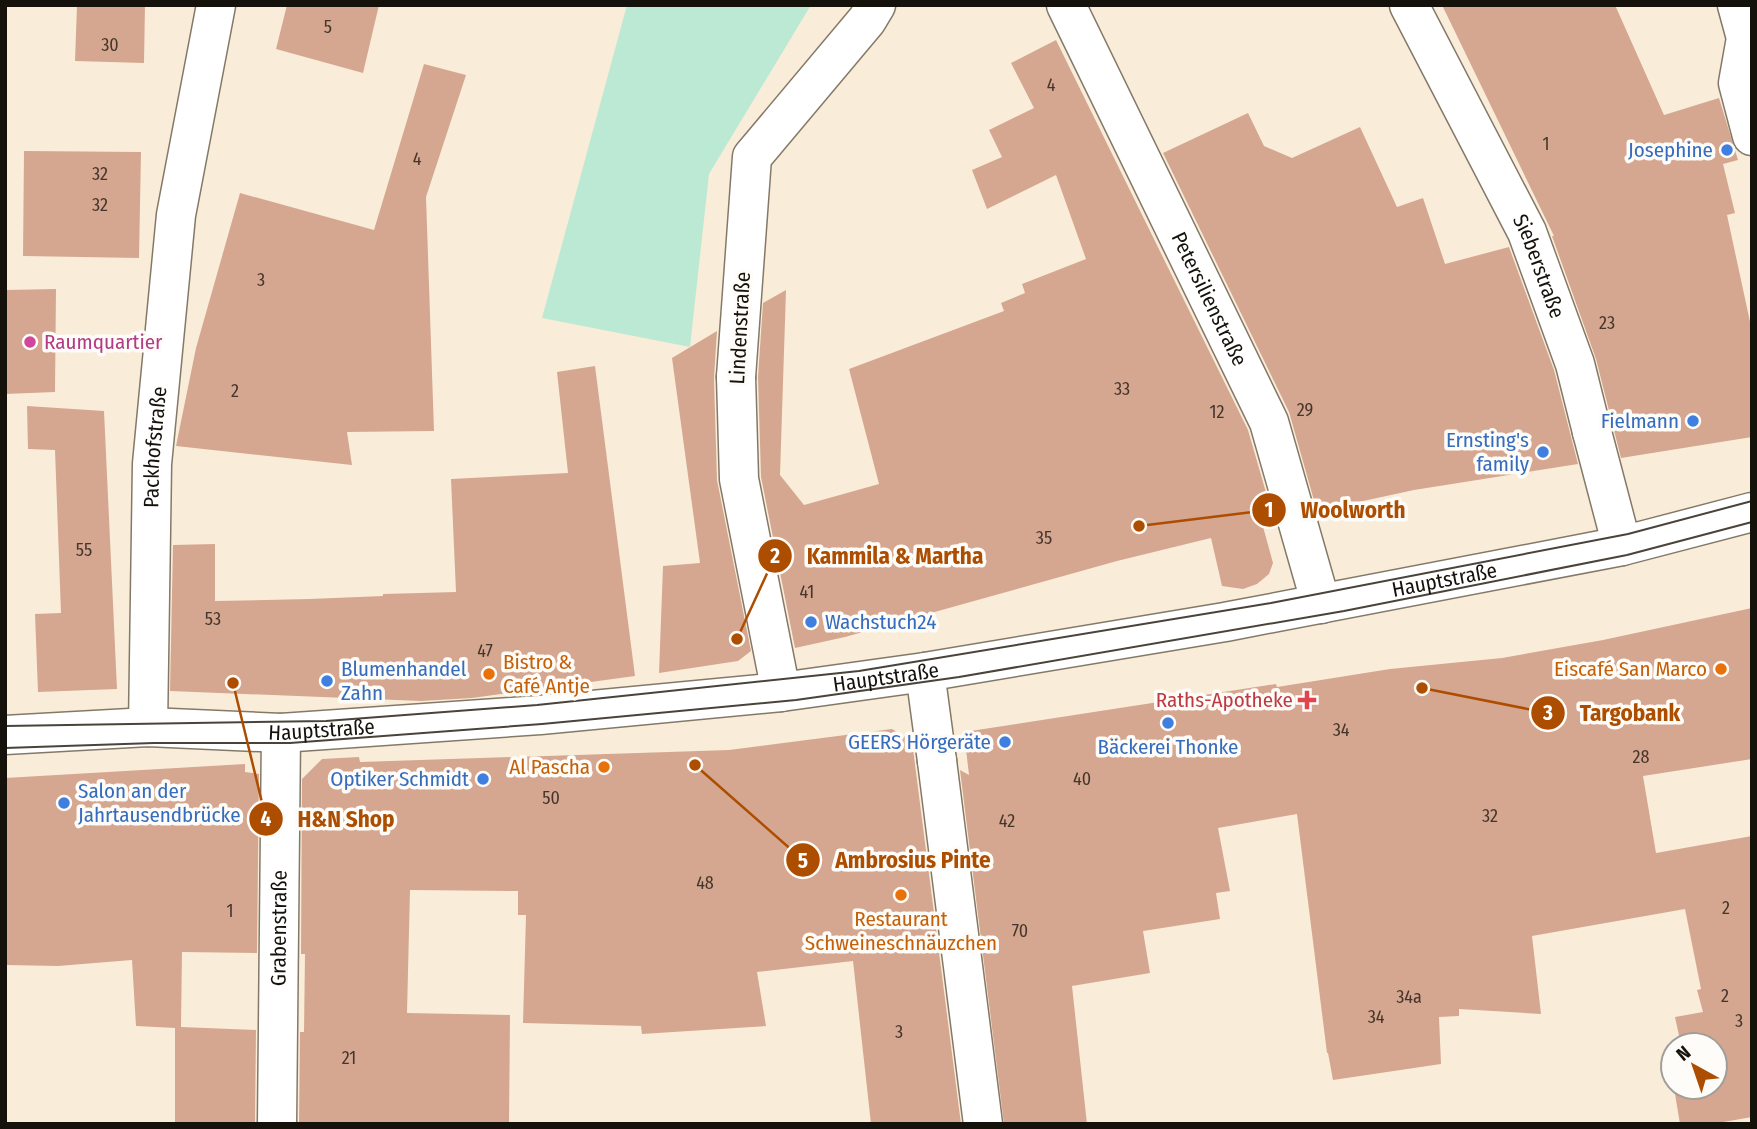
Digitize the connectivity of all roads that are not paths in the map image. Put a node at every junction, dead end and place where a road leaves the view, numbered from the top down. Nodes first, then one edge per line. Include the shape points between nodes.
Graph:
1 (216, 5) edge
2 (876, 5) edge
3 (1066, 5) edge
4 (1409, 5) edge
5 (1737, 5) edge
6 (1752, 136) edge
7 (1752, 512) edge
8 (1622, 546) junction
9 (1321, 604) junction
10 (926, 672) junction
11 (781, 692) junction
12 (148, 727) junction
13 (281, 733) junction
14 (5, 735) edge
15 (277, 1124) edge
16 (983, 1124) edge

1 - 12 street, Packhofstraße via 176,215 152,464
2 - 11 street, Lindenstraße via 752,157 736,377 739,479
3 - 9 street, Petersilienstraße via 1269,422
4 - 8 street, Sieberstraße via 1527,232 1575,365
5 - 6 street via 1746,38 1738,83
7 - 8 street, Hauptstraße
8 - 9 street, Hauptstraße
9 - 10 street, Hauptstraße
10 - 11 street, Hauptstraße
10 - 16 street
11 - 13 street, Hauptstraße
12 - 13 street, Hauptstraße
12 - 14 street, Hauptstraße
13 - 15 street, Grabenstraße

